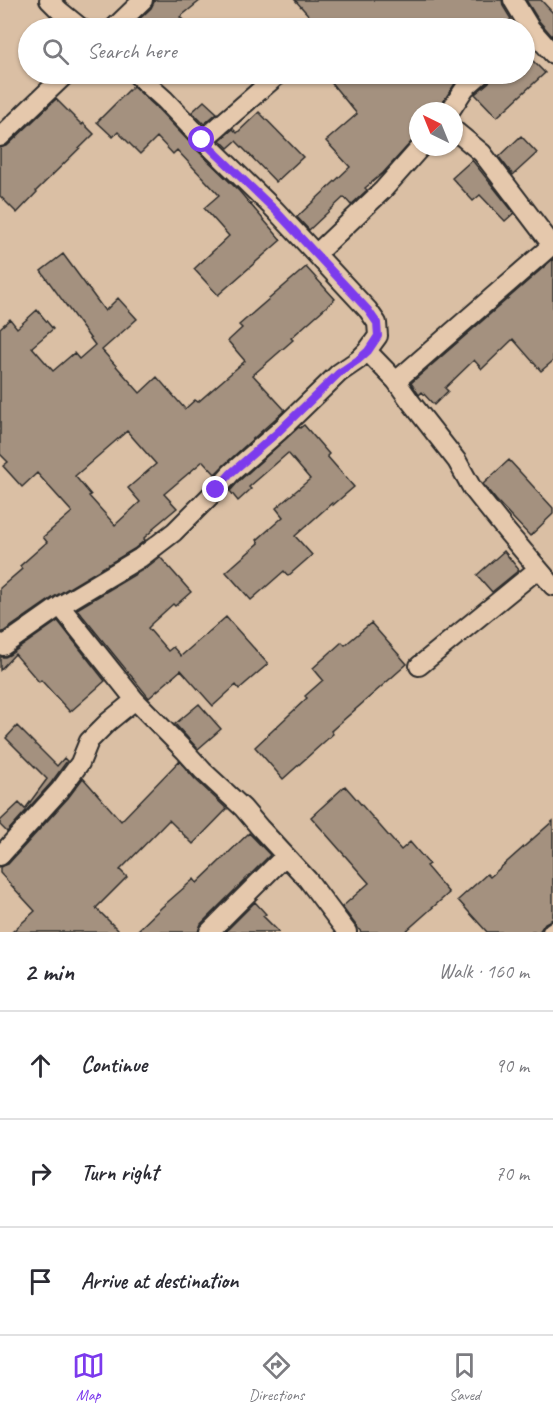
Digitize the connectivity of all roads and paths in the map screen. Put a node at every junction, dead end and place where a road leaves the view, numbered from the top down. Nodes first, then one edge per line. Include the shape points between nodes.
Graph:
1 (49, 0) edge
2 (143, 0) edge
3 (513, 0) edge
4 (69, 18) edge
5 (124, 18) edge
6 (521, 18) edge
7 (535, 38) edge
8 (553, 54) edge
9 (56, 84) edge
10 (147, 84) edge
11 (267, 84) edge
12 (470, 84) edge
13 (456, 102) edge
14 (0, 137) edge
15 (463, 137) edge
16 (202, 140) junction
17 (413, 156) edge
18 (316, 254) junction
19 (368, 351) junction
20 (396, 381) junction
21 (538, 569) junction
22 (553, 586) edge
23 (60, 606) junction
24 (0, 643) edge
25 (419, 666) dead end
26 (135, 700) junction
27 (0, 856) edge
28 (285, 856) junction
29 (209, 932) edge
30 (347, 932) edge

1 - 4 street
2 - 5 street
3 - 6 street
7 - 8 street
9 - 14 street
10 - 16 street
11 - 16 street
12 - 13 street
15 - 20 street via 482,153 552,245
16 - 18 street
17 - 18 street
18 - 19 street via 377,323 378,336
19 - 20 street
19 - 23 street via 231,473 174,532 140,558
20 - 21 street via 457,461 472,488
21 - 22 street
21 - 25 street
23 - 24 street via 3,646
23 - 26 street
26 - 27 street via 89,741 80,763 60,790
26 - 28 street
28 - 29 street
28 - 30 street

